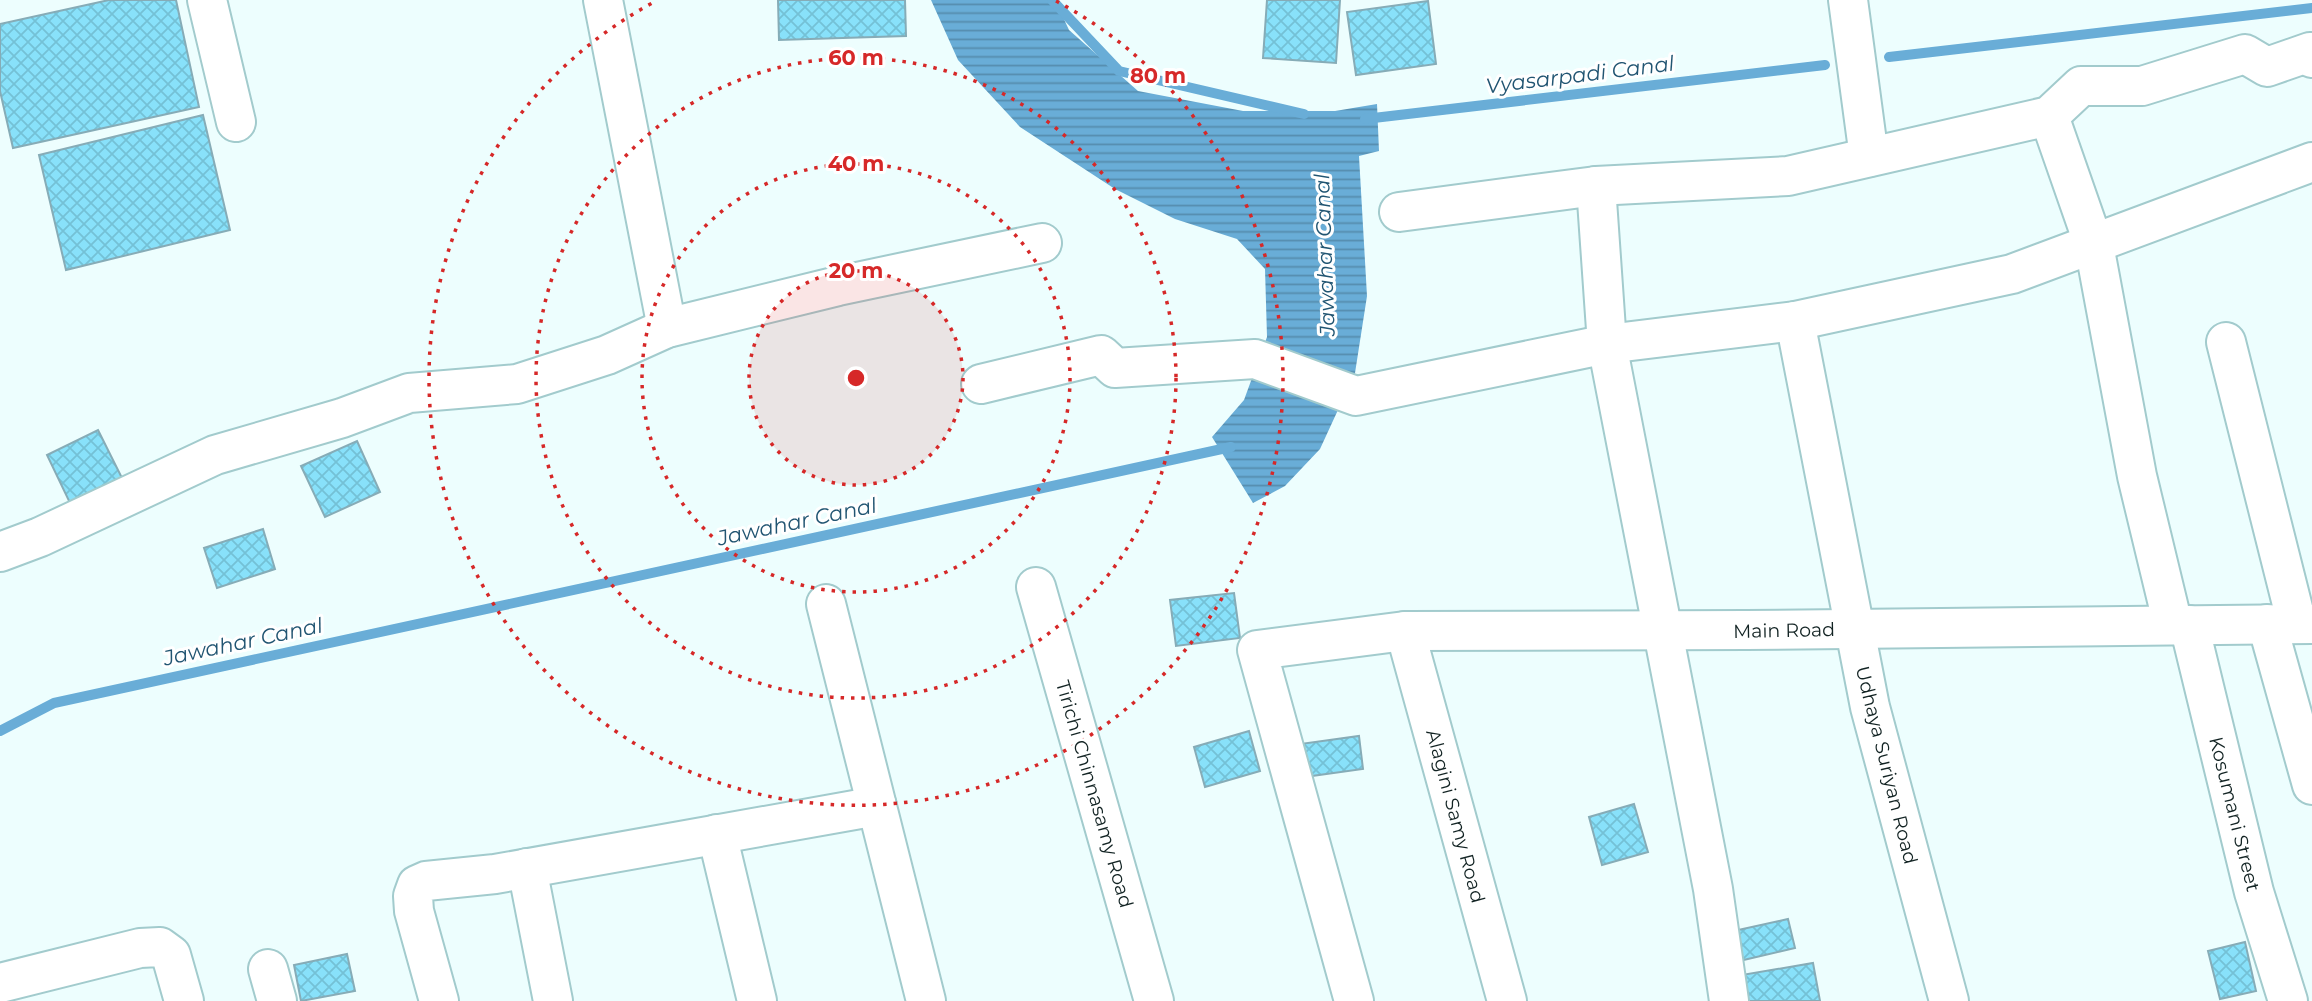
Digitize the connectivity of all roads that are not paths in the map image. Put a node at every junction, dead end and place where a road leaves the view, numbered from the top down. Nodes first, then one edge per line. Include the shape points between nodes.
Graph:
1 (207, 0) edge
2 (603, 0) edge
3 (1848, 0) edge
4 (2312, 58) edge
5 (2049, 116) junction
6 (236, 122) dead end
7 (1869, 157) junction
8 (2312, 162) edge
9 (1596, 186) junction
10 (1399, 212) dead end
11 (1042, 243) dead end
12 (2094, 245) junction
13 (1795, 321) junction
14 (667, 328) junction
15 (2226, 342) dead end
16 (1607, 344) junction
17 (981, 384) dead end
18 (0, 551) edge
19 (1036, 587) dead end
20 (826, 604) dead end
21 (2292, 624) edge
22 (2181, 625) junction
23 (1854, 629) junction
24 (1405, 631) junction
25 (1662, 631) junction
26 (2312, 785) edge
27 (877, 806) junction
28 (717, 834) junction
29 (527, 868) junction
30 (0, 983) edge
31 (184, 1001) edge
32 (439, 1001) edge
33 (553, 1001) edge
34 (757, 1001) edge
35 (926, 1001) edge
36 (1154, 1001) edge
37 (1354, 1001) edge
38 (1507, 1001) edge
39 (1729, 1001) edge
40 (1949, 1001) edge
41 (2288, 1001) edge

1 - 6 street
2 - 14 street
3 - 7 street
4 - 5 street via 2310,52 2267,67 2245,54 2142,86 2081,86
5 - 7 street
5 - 12 street, Kosumani Street
7 - 9 street via 1788,176
8 - 12 street
9 - 10 street
9 - 16 street
11 - 14 street
12 - 13 street via 2012,274
12 - 22 street, Kosumani Street via 2137,476
13 - 16 street
13 - 23 street, Udhaya Suriyan Road
14 - 18 street via 607,355 517,384 409,393 215,455 40,537
15 - 21 street
16 - 17 street via 1356,396 1253,360 1115,368 1101,355
16 - 25 street
19 - 36 street, Tirichi Chinnasamy Road
20 - 27 street
21 - 22 street, Main Road
21 - 26 street
22 - 23 street, Main Road
22 - 41 street, Kosumani Street
23 - 25 street, Main Road
23 - 40 street, Udhaya Suriyan Road via 1870,707
24 - 25 street, Main Road
24 - 37 street, Main Road via 1257,650
24 - 38 street, Alagini Samy Road
25 - 39 street via 1713,889
27 - 28 street
27 - 35 street
28 - 29 street
28 - 34 street
29 - 32 street via 417,886 414,911
29 - 33 street
30 - 31 street via 160,947 171,955

